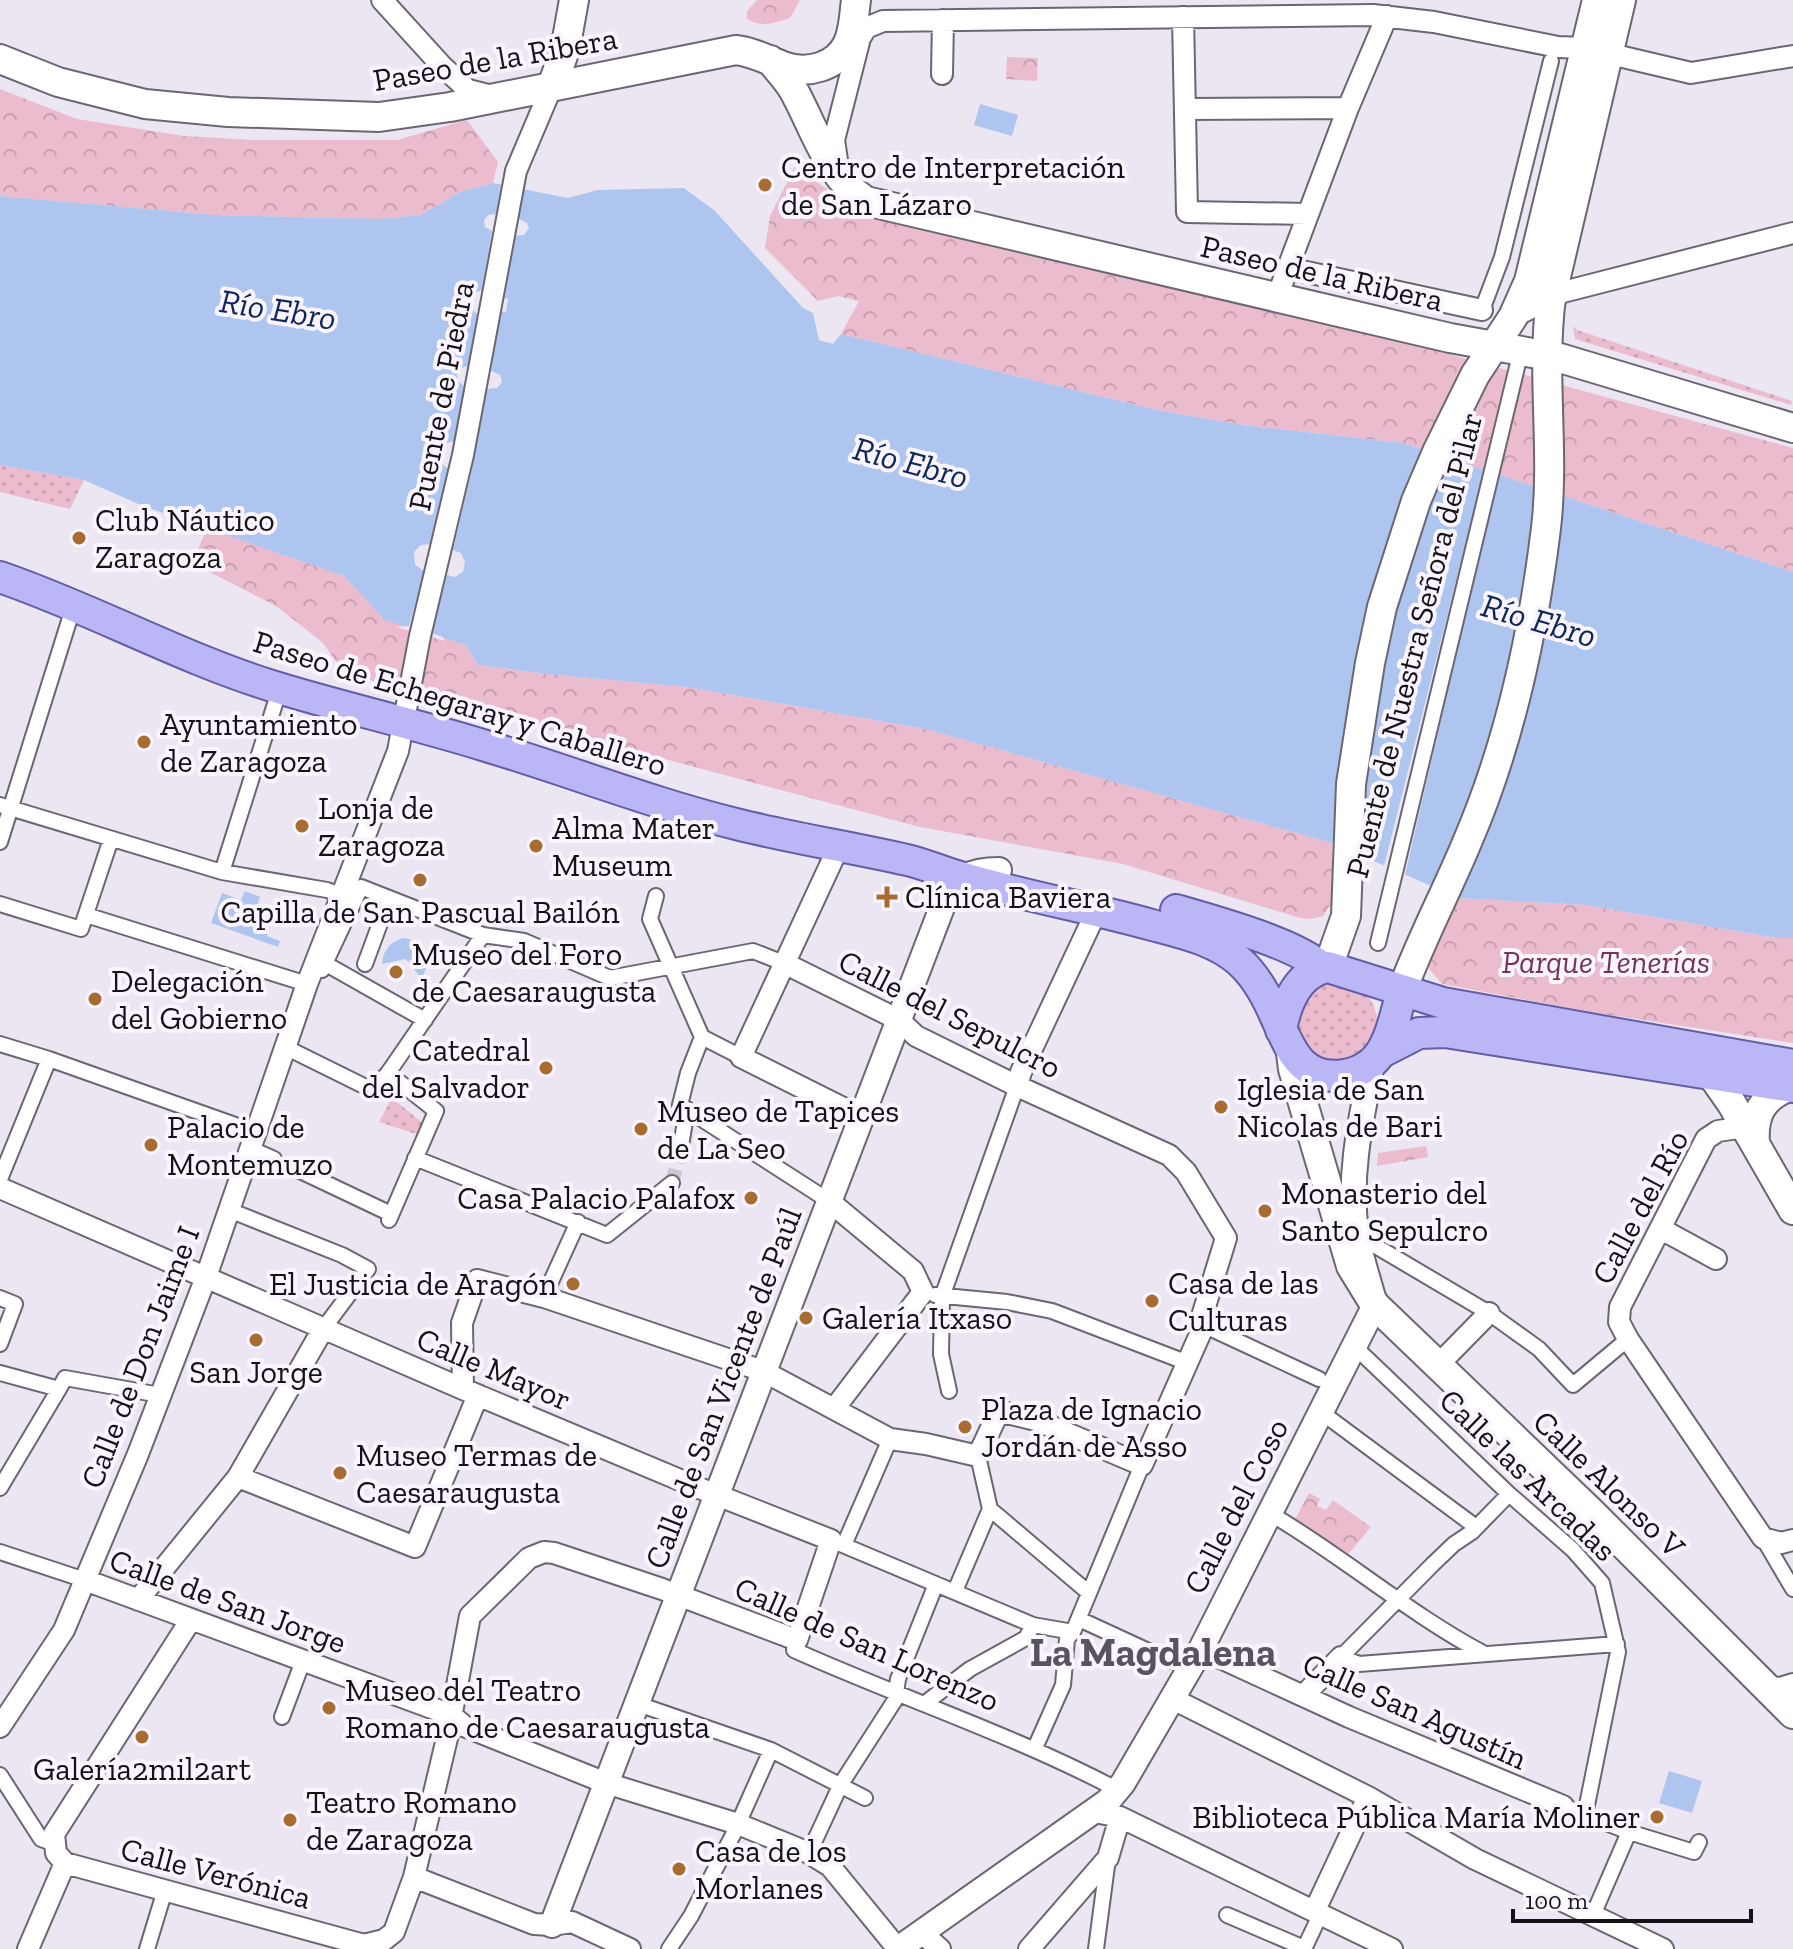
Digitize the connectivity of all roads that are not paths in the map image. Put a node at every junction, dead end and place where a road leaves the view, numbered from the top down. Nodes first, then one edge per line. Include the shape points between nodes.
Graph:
1 (382, 0) edge
2 (856, 0) edge
3 (862, 0) edge
4 (1597, 0) edge
5 (1621, 0) edge
6 (1270, 7) edge
7 (573, 8) edge
8 (1224, 8) edge
9 (1387, 16) junction
10 (1183, 17) junction
11 (943, 20) junction
12 (883, 21) junction
13 (1791, 50) edge
14 (1596, 51) junction
15 (0, 59) edge
16 (770, 60) junction
17 (1551, 61) dead end
18 (618, 72) junction
19 (942, 74) dead end
20 (552, 86) junction
21 (500, 97) junction
22 (1348, 108) junction
23 (1186, 109) junction
24 (842, 178) junction
25 (1308, 214) junction
26 (1793, 233) edge
27 (1288, 268) junction
28 (1277, 297) junction
29 (1551, 298) junction
30 (1482, 310) joint
31 (1513, 317) junction
32 (1493, 347) junction
33 (1548, 355) junction
34 (1518, 363) dead end
35 (1793, 428) edge
36 (0, 577) edge
37 (74, 604) junction
38 (280, 688) junction
39 (406, 710) junction
40 (6, 807) edge
41 (111, 839) junction
42 (0, 842) edge
43 (839, 846) junction
44 (912, 860) junction
45 (999, 870) junction
46 (222, 872) junction
47 (961, 877) junction
48 (656, 896) dead end
49 (348, 897) junction
50 (389, 899) junction
51 (0, 904) edge
52 (1097, 910) junction
53 (86, 915) junction
54 (483, 935) junction
55 (1378, 943) dead end
56 (365, 964) dead end
57 (786, 964) junction
58 (670, 967) junction
59 (1325, 967) junction
60 (318, 973) junction
61 (1402, 991) junction
62 (899, 1020) junction
63 (422, 1024) junction
64 (702, 1037) junction
65 (1286, 1042) junction
66 (0, 1044) edge
67 (285, 1047) junction
68 (1684, 1047) junction
69 (741, 1057) junction
70 (1377, 1058) junction
71 (49, 1059) junction
72 (388, 1073) junction
73 (1714, 1075) junction
74 (1791, 1080) edge
75 (1017, 1086) junction
76 (687, 1109) junction
77 (861, 1117) junction
78 (1750, 1135) junction
79 (252, 1140) junction
80 (680, 1152) tunnel mouth
81 (415, 1158) junction
82 (274, 1159) dead end
83 (294, 1168) dead end
84 (672, 1183) tunnel mouth
85 (1, 1190) edge
86 (829, 1201) junction
87 (229, 1210) junction
88 (1793, 1210) edge
89 (578, 1222) junction
90 (1661, 1229) junction
91 (1357, 1235) junction
92 (1716, 1259) dead end
93 (206, 1277) junction
94 (933, 1294) junction
95 (544, 1297) junction
96 (0, 1298) edge
97 (1375, 1305) junction
98 (1489, 1313) junction
99 (1203, 1325) junction
100 (323, 1329) junction
101 (1628, 1339) junction
102 (0, 1344) edge
103 (1355, 1347) junction
104 (1188, 1363) junction
105 (1438, 1365) junction
106 (763, 1371) junction
107 (5, 1374) edge
108 (1319, 1379) dead end
109 (56, 1388) junction
110 (949, 1391) dead end
111 (471, 1392) junction
112 (160, 1395) junction
113 (834, 1409) junction
114 (1321, 1412) junction
115 (890, 1439) junction
116 (978, 1456) junction
117 (1142, 1465) junction
118 (238, 1477) junction
119 (0, 1488) edge
120 (1509, 1494) junction
121 (716, 1495) junction
122 (990, 1509) junction
123 (1271, 1514) junction
124 (1476, 1527) junction
125 (1763, 1538) junction
126 (1793, 1540) edge
127 (838, 1542) junction
128 (0, 1552) edge
129 (85, 1580) junction
130 (936, 1584) junction
131 (1793, 1589) edge
132 (955, 1591) junction
133 (1089, 1593) junction
134 (677, 1595) junction
135 (138, 1600) junction
136 (1397, 1600) junction
137 (190, 1621) junction
138 (1033, 1625) junction
139 (1076, 1626) junction
140 (797, 1640) junction
141 (1617, 1644) junction
142 (1201, 1649) junction
143 (1483, 1653) junction
144 (1341, 1657) junction
145 (303, 1661) junction
146 (1170, 1661) dead end
147 (1780, 1685) edge
148 (898, 1693) junction
149 (1304, 1695) junction
150 (1173, 1699) junction
151 (635, 1703) junction
152 (924, 1704) junction
153 (1793, 1714) edge
154 (451, 1715) junction
155 (282, 1717) dead end
156 (0, 1727) edge
157 (1035, 1748) junction
158 (771, 1750) junction
159 (0, 1775) edge
160 (606, 1783) junction
161 (841, 1784) junction
162 (1118, 1790) junction
163 (1368, 1797) junction
164 (865, 1798) dead end
165 (1563, 1806) joint
166 (1586, 1811) junction
167 (1095, 1812) junction
168 (1120, 1817) junction
169 (736, 1828) junction
170 (1629, 1832) junction
171 (1699, 1842) dead end
172 (57, 1848) junction
173 (809, 1853) junction
174 (1108, 1858) junction
175 (414, 1877) junction
176 (165, 1890) junction
177 (1318, 1911) junction
178 (1227, 1915) dead end
179 (1593, 1915) junction
180 (552, 1925) junction
181 (931, 1941) edge
182 (1364, 1943) edge
183 (364, 1947) edge
184 (1304, 1948) edge
185 (28, 1949) edge
186 (147, 1949) edge
187 (630, 1949) edge
188 (669, 1949) edge
189 (898, 1949) edge
190 (1029, 1949) edge
191 (1096, 1949) edge
192 (1392, 1949) edge
193 (1663, 1949) edge

1 - 21 street via 468,90
2 - 16 main road via 849,43 831,62 801,71
3 - 12 street
4 - 14 main road
5 - 14 main road
6 - 8 street
6 - 9 street
7 - 18 main road via 586,53
7 - 20 main road
8 - 10 street
9 - 14 street
9 - 22 street
10 - 11 street
10 - 23 street
11 - 12 street
11 - 19 street
12 - 24 street via 866,28 860,38 837,125 834,150
13 - 14 street via 1698,74
14 - 29 main road
14 - 31 main road, Puente de Nuestra Señora del Pilar via 1529,281
15 - 21 main road, Paseo de la Ribera via 99,94 187,109 379,117
16 - 18 main road, Paseo de la Ribera via 736,50
16 - 24 main road, Paseo de la Ribera via 794,91
17 - 30 street via 1502,257
18 - 20 main road, Paseo de la Ribera
20 - 21 main road, Paseo de la Ribera
20 - 39 street, Puente de Piedra via 516,171 463,455
22 - 23 street
22 - 25 street
23 - 25 street via 1187,212
24 - 28 main road, Paseo de la Ribera via 866,201
25 - 27 street
26 - 29 street
27 - 28 street
27 - 30 street
28 - 32 main road, Paseo de la Ribera
29 - 31 street
29 - 33 main road
31 - 32 main road, Puente de Nuestra Señora del Pilar
32 - 33 main road, Paseo de la Ribera
32 - 59 main road, Puente de Nuestra Señora del Pilar via 1416,501 1382,607 1351,784 1346,916
33 - 35 main road, Paseo de la Ribera
33 - 61 main road via 1546,527 1524,663 1469,839
34 - 55 street, Puente de Nuestra Señora del Pilar
36 - 37 main road, Paseo de Echegaray y Caballero
37 - 38 main road, Paseo de Echegaray y Caballero
37 - 40 street
38 - 39 main road, Paseo de Echegaray y Caballero
38 - 46 street
39 - 43 main road, Paseo de Echegaray y Caballero via 483,745 682,809
39 - 49 street, Calle de Don Jaime I via 398,751
40 - 41 street
40 - 42 street
41 - 46 street
41 - 53 street
43 - 44 main road, Paseo de Echegaray y Caballero
43 - 57 street
44 - 45 main road, Paseo de Echegaray y Caballero
44 - 47 main road, Paseo de Echegaray y Caballero
45 - 47 street
45 - 59 main road, Paseo de Echegaray y Caballero via 1195,916 1308,956
46 - 49 street
47 - 52 main road, Paseo de Echegaray y Caballero
47 - 62 street, Calle de San Vicente de Paúl via 944,902
48 - 58 street via 650,919
49 - 50 street via 361,887
49 - 60 street, Calle de Don Jaime I
50 - 54 street
50 - 56 street
51 - 53 street via 81,929
52 - 65 main road, Paseo de Echegaray y Caballero via 1185,934 1236,958 1255,979
52 - 75 street
53 - 60 street
54 - 58 street, Calle del Sepulcro via 524,941 610,978
54 - 63 street
57 - 58 street, Calle del Sepulcro via 753,951
57 - 62 street, Calle del Sepulcro
57 - 69 street
58 - 64 street
59 - 61 main road
59 - 65 main road via 1308,976 1290,998
60 - 63 street
60 - 67 street, Calle de Don Jaime I
61 - 68 main road
61 - 70 main road via 1391,1033
62 - 75 street, Calle del Sepulcro via 916,1036
62 - 77 street, Calle de San Vicente de Paúl
63 - 72 street
64 - 69 street
64 - 76 street via 680,1105
65 - 70 main road via 1310,1069 1335,1076
65 - 97 main road via 1351,1266
66 - 71 street
67 - 72 street via 372,1090
67 - 79 street, Calle de Don Jaime I
68 - 73 main road
68 - 74 main road
69 - 77 street
70 - 73 main road via 1419,1033 1445,1032
70 - 91 street via 1354,1168
71 - 79 street
71 - 85 street
72 - 81 street via 436,1111
73 - 74 main road
73 - 78 main road
74 - 78 main road via 1760,1107
75 - 94 street
75 - 99 street, Calle del Sepulcro via 1169,1155 1186,1172 1226,1238
76 - 80 street
76 - 86 street
77 - 86 street, Calle de San Vicente de Paúl
78 - 88 main road
78 - 90 street, Calle del Río via 1718,1131 1706,1139
79 - 82 street
79 - 87 street, Calle de Don Jaime I
81 - 83 street via 390,1217
81 - 89 street
84 - 89 street via 607,1235
85 - 93 street, Calle Mayor
86 - 94 street
86 - 106 street, Calle de San Vicente de Paúl
87 - 93 street, Calle de Don Jaime I
87 - 100 street via 368,1269
89 - 95 street
90 - 92 street
90 - 101 street, Calle del Río via 1618,1313
91 - 97 street
91 - 98 street
93 - 100 street, Calle Mayor
93 - 112 street, Calle de Don Jaime I
94 - 104 street via 1052,1311
94 - 110 street
94 - 113 street
95 - 106 street
95 - 111 street via 477,1280 462,1323
96 - 102 street via 15,1304
97 - 103 street, Calle del Coso
97 - 105 main road, Calle Alonso V
98 - 101 street via 1539,1349 1573,1385
98 - 105 street
99 - 104 street
99 - 108 street
100 - 111 street, Calle Mayor
100 - 118 street
101 - 125 street
103 - 114 street, Calle del Coso
103 - 120 street, Calle las Arcadas
104 - 117 street
105 - 147 main road, Calle Alonso V
106 - 113 street
106 - 121 street, Calle de San Vicente de Paúl
107 - 109 street
109 - 112 street via 65,1378
109 - 119 street
111 - 118 street via 415,1547
111 - 121 street, Calle Mayor
112 - 129 street, Calle de Don Jaime I
113 - 115 street
114 - 123 street, Calle del Coso
114 - 124 street
115 - 116 street
115 - 127 street
116 - 117 street via 999,1411 1036,1420
116 - 122 street
117 - 133 street
118 - 135 street
120 - 124 street
120 - 141 street, Calle las Arcadas via 1602,1583
121 - 127 street, Calle Mayor
121 - 134 street, Calle de San Vicente de Paúl
122 - 132 street
122 - 133 street
123 - 136 street
123 - 142 street, Calle del Coso
124 - 136 street
125 - 126 street
125 - 131 street
127 - 130 street, Calle Mayor
127 - 140 street
128 - 129 street
129 - 135 street, Calle de San Jorge
129 - 156 street, Calle de Don Jaime I via 56,1645
130 - 132 street, Calle Mayor
130 - 148 street via 898,1679
132 - 138 street, Calle Mayor
133 - 139 street
134 - 140 street, Calle de San Lorenzo
134 - 151 street, Calle de San Vicente de Paúl
134 - 154 street, Calle de San Lorenzo via 554,1553 529,1558 470,1616
135 - 137 street, Calle de San Jorge
136 - 143 street
136 - 144 street
137 - 145 street, Calle de San Jorge
137 - 172 street
138 - 139 street, Calle Mayor
138 - 152 street via 1026,1638 970,1669
139 - 146 street, Calle Mayor
139 - 157 street via 1067,1639 1063,1685
140 - 148 street, Calle de San Lorenzo via 794,1650
141 - 143 street
141 - 166 street, Calle las Arcadas
142 - 149 street, Calle San Agustín
142 - 150 street, Calle del Coso
143 - 144 street via 1359,1664
144 - 149 street
145 - 154 street, Calle de San Jorge
145 - 155 street
147 - 153 main road, Calle Alonso V
148 - 152 street, Calle de San Lorenzo
148 - 161 street
149 - 165 street, Calle San Agustín
150 - 162 street, Calle del Coso
150 - 163 street
151 - 158 street
151 - 160 street, Calle de San Vicente de Paúl
152 - 157 street, Calle de San Lorenzo
154 - 160 street, Calle de San Jorge via 464,1726
154 - 175 street
157 - 162 street, Calle de San Lorenzo
158 - 161 street
158 - 169 street
159 - 172 street via 41,1839
160 - 169 street, Calle de San Jorge
160 - 180 street, Calle de San Vicente de Paúl
161 - 164 street
161 - 173 street
162 - 167 street, Calle del Coso
163 - 177 street
163 - 179 street via 1475,1859
165 - 166 street
166 - 170 street
167 - 168 street
167 - 181 street, Calle del Coso
168 - 174 street
168 - 177 street
169 - 173 street, Calle de San Jorge
169 - 188 street
170 - 171 street via 1694,1852
170 - 179 street
172 - 176 street, Calle Verónica
172 - 185 street
173 - 189 street, Calle de San Jorge via 830,1866
174 - 190 street
174 - 191 street
175 - 180 street via 534,1924
175 - 183 street via 394,1932
176 - 183 street, Calle Verónica
176 - 186 street
177 - 182 street
177 - 184 street
178 - 184 street
179 - 193 street
180 - 187 street via 572,1922
181 - 189 street, Calle del Coso
182 - 192 street

